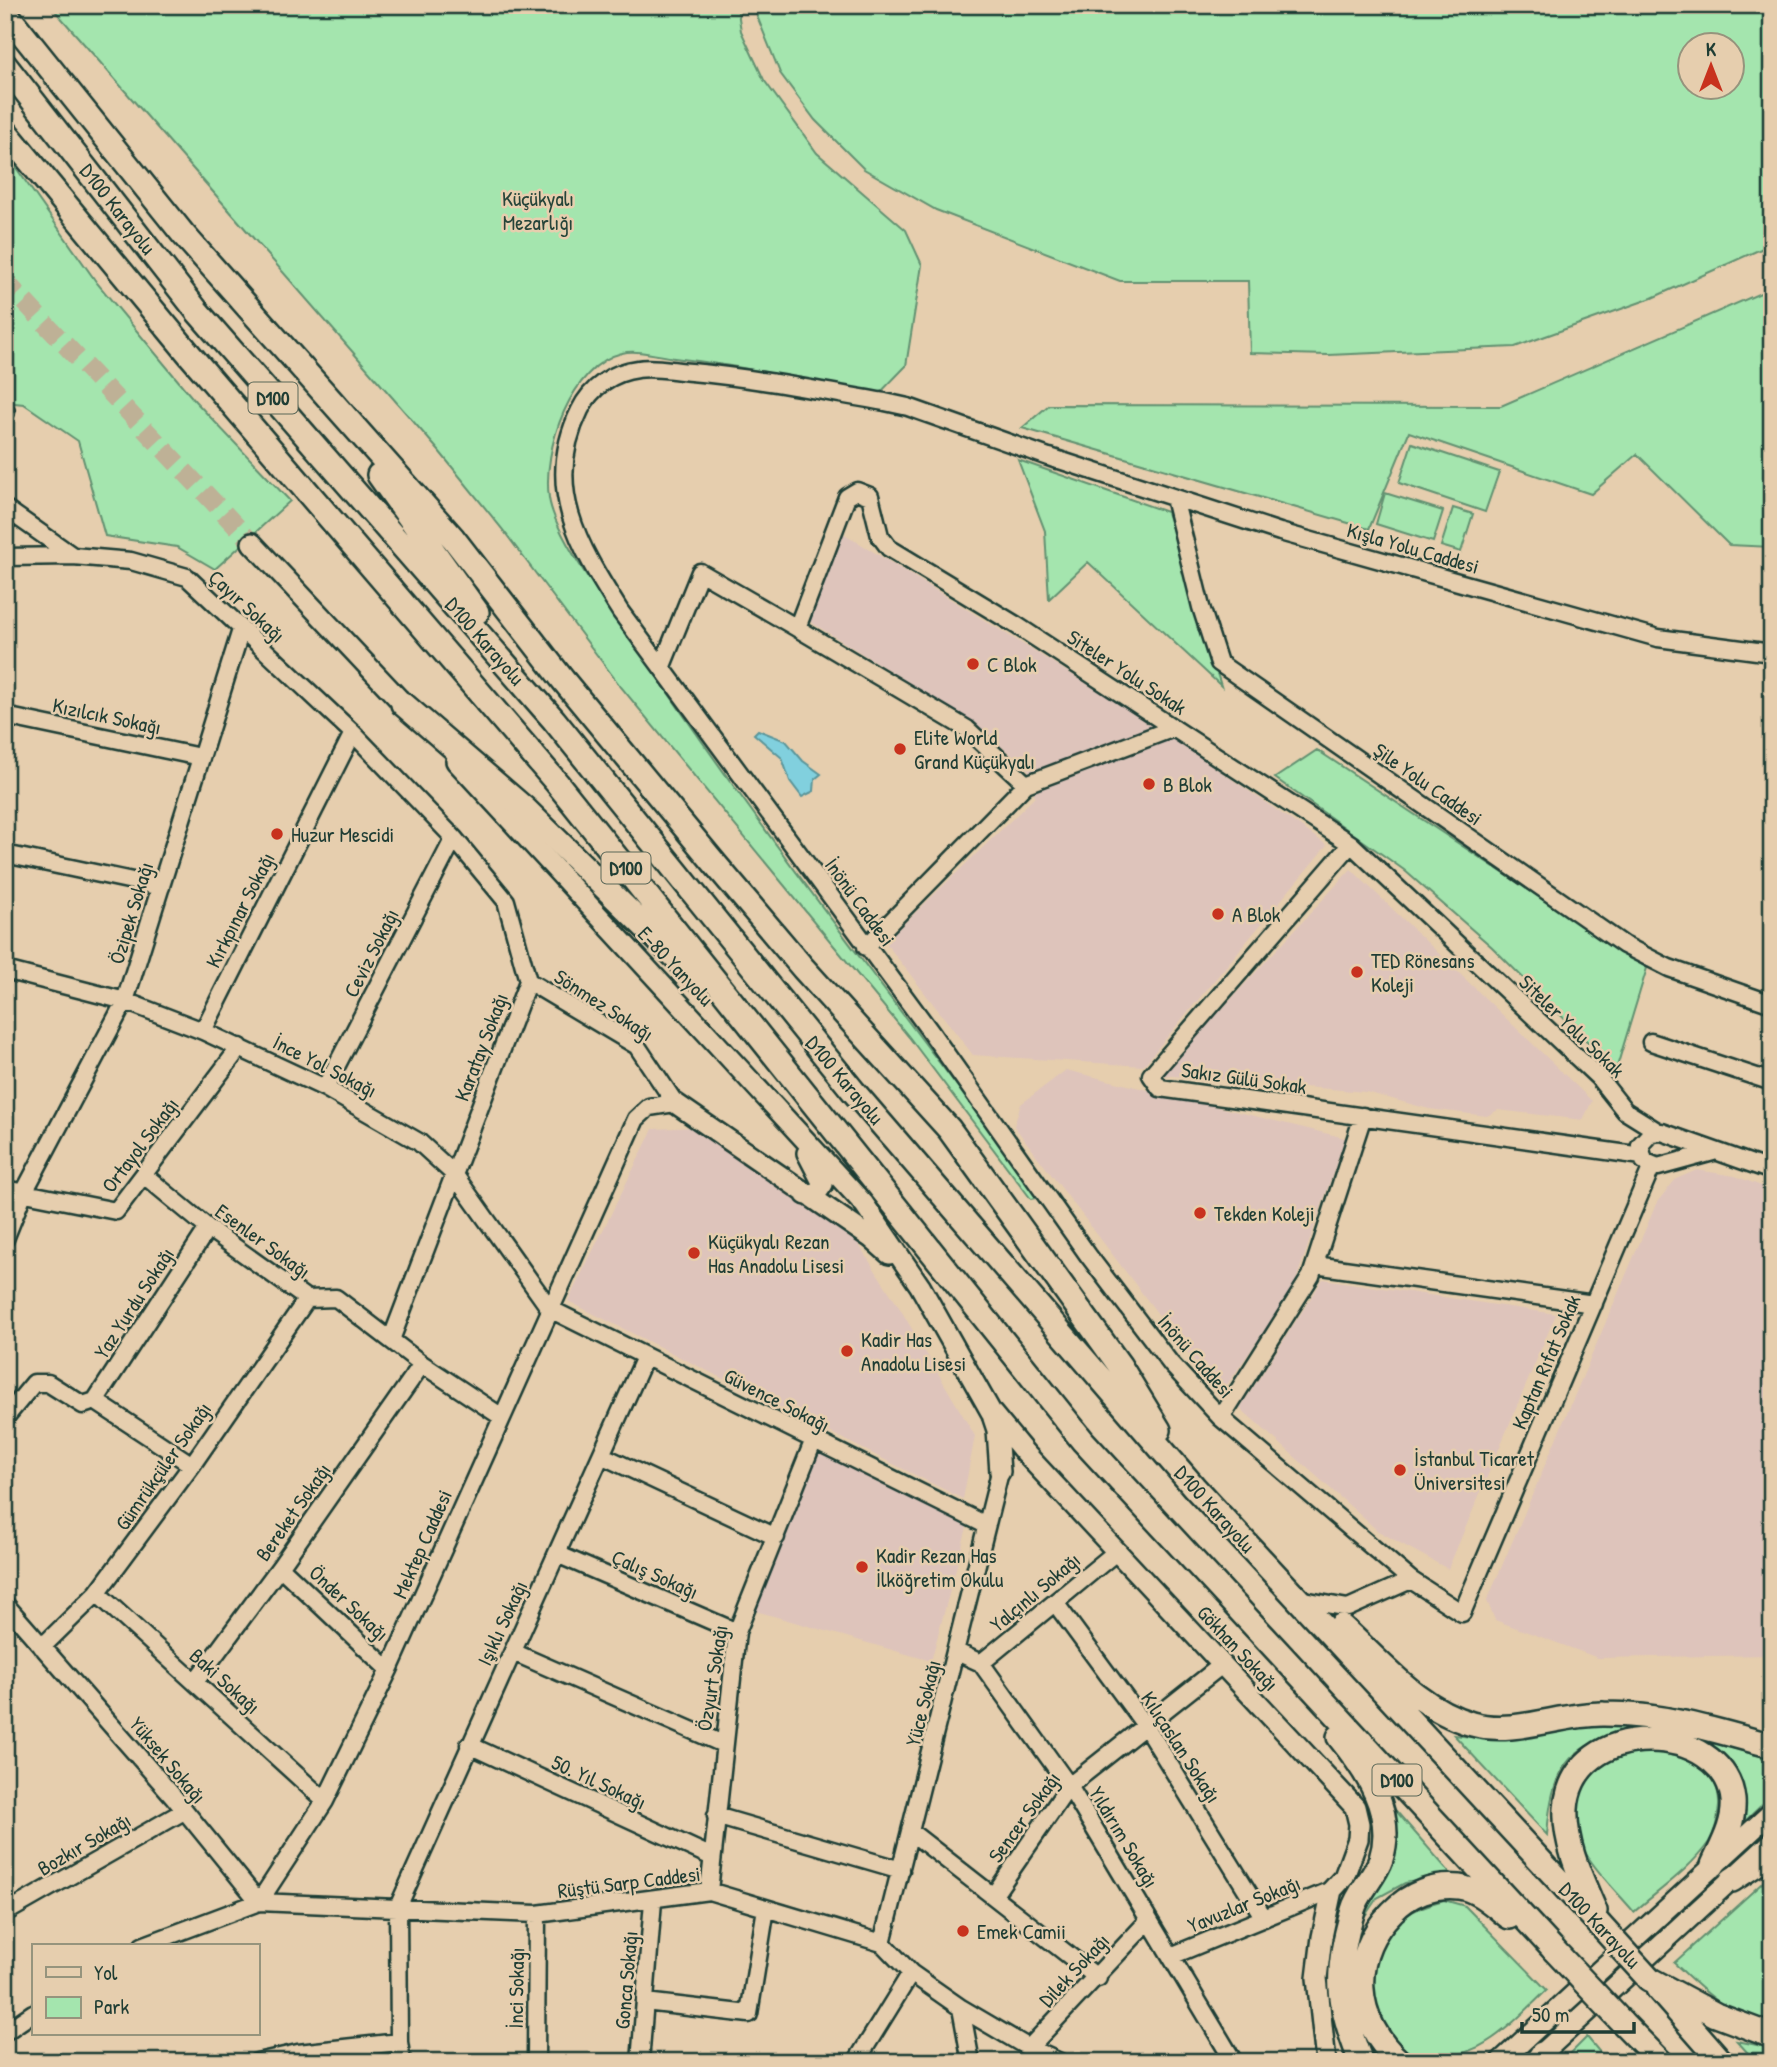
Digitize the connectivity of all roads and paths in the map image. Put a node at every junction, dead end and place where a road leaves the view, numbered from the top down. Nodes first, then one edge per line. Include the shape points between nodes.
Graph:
1 (6, 5) edge
2 (5, 12) edge
3 (37, 54) junction
4 (5, 65) edge
5 (5, 131) edge
6 (282, 345) junction
7 (908, 407) joint
8 (1174, 498) junction
9 (5, 508) edge
10 (252, 543) tunnel mouth
11 (73, 556) junction
12 (5, 557) edge
13 (797, 628) junction
14 (241, 630) junction
15 (1772, 653) edge
16 (662, 666) junction
17 (403, 704) junction
18 (5, 716) edge
19 (554, 720) junction
20 (1174, 728) junction
21 (353, 733) junction
22 (200, 757) junction
23 (1026, 783) junction
24 (454, 838) junction
25 (1351, 844) junction
26 (5, 854) edge
27 (161, 887) junction
28 (866, 947) junction
29 (5, 970) edge
30 (528, 981) junction
31 (125, 1001) junction
32 (1772, 1004) edge
33 (203, 1031) junction
34 (1651, 1042) dead end
35 (240, 1047) junction
36 (772, 1051) junction
37 (1772, 1082) edge
38 (325, 1087) junction
39 (675, 1103) junction
40 (1363, 1116) junction
41 (787, 1119) junction
42 (1662, 1133) junction
43 (1713, 1152) junction
44 (1647, 1161) junction
45 (1672, 1161) junction
46 (1772, 1171) edge
47 (454, 1174) junction
48 (144, 1175) junction
49 (5, 1189) edge
50 (23, 1194) junction
51 (806, 1195) junction
52 (208, 1228) junction
53 (5, 1239) edge
54 (1315, 1265) junction
55 (914, 1277) junction
56 (307, 1299) junction
57 (1594, 1304) junction
58 (550, 1309) junction
59 (391, 1340) junction
60 (645, 1357) junction
61 (422, 1364) junction
62 (95, 1401) junction
63 (991, 1412) junction
64 (502, 1417) junction
65 (5, 1418) edge
66 (1222, 1418) junction
67 (813, 1442) junction
68 (1025, 1453) junction
69 (601, 1455) junction
70 (192, 1465) junction
71 (1000, 1472) junction
72 (1194, 1487) junction
73 (986, 1525) junction
74 (775, 1536) junction
75 (1116, 1552) junction
76 (557, 1554) junction
77 (280, 1567) junction
78 (1410, 1580) junction
79 (97, 1593) junction
80 (1297, 1598) junction
81 (1056, 1604) junction
82 (6, 1608) edge
83 (1241, 1609) junction
84 (1462, 1614) joint
85 (737, 1632) junction
86 (42, 1647) junction
87 (513, 1652) junction
88 (957, 1652) junction
89 (981, 1663) junction
90 (1223, 1664) junction
91 (389, 1670) junction
92 (195, 1682) junction
93 (1145, 1725) junction
94 (723, 1744) junction
95 (469, 1745) junction
96 (1772, 1746) edge
97 (1069, 1786) junction
98 (325, 1801) junction
99 (184, 1811) junction
100 (1772, 1812) edge
101 (716, 1816) junction
102 (911, 1832) junction
103 (1772, 1842) edge
104 (1772, 1854) edge
105 (712, 1857) junction
106 (1713, 1865) junction
107 (901, 1870) junction
108 (1732, 1880) junction
109 (1332, 1890) junction
110 (709, 1891) junction
111 (994, 1895) junction
112 (653, 1901) junction
113 (259, 1902) junction
114 (398, 1907) junction
115 (766, 1908) junction
116 (5, 1913) edge
117 (537, 1914) junction
118 (1264, 1918) junction
119 (1149, 1920) junction
120 (1600, 1924) junction
121 (882, 1943) junction
122 (147, 1944) edge
123 (1554, 1950) junction
124 (1171, 1956) junction
125 (911, 1973) junction
126 (1098, 1978) junction
127 (1649, 1979) junction
128 (645, 2003) junction
129 (961, 2008) junction
130 (32, 2014) edge
131 (1621, 2021) junction
132 (5, 2032) edge
133 (1772, 2036) edge
134 (399, 2042) junction
135 (1029, 2048) junction
136 (1537, 2059) edge
137 (257, 2062) edge
138 (402, 2062) edge
139 (536, 2062) edge
140 (640, 2062) edge
141 (856, 2062) edge
142 (971, 2062) edge
143 (1060, 2062) edge
144 (1234, 2062) edge
145 (1326, 2062) edge
146 (1361, 2062) edge
147 (1400, 2062) edge
148 (1500, 2062) edge
149 (1648, 2062) edge
150 (1661, 2062) edge
151 (1722, 2062) edge

1 - 3 highway
2 - 3 highway
3 - 6 highway via 183,234
4 - 19 highway, D100 Karayolu / D100 via 197,311
5 - 36 highway, D100 Karayolu / D100 via 190,355 557,783
6 - 19 highway
6 - 72 highway via 453,538 563,680 803,968 948,1129 1120,1366
7 - 8 street, Kışla Yolu Caddesi
7 - 16 street, İnönü Caddesi via 720,375 640,368 604,381 585,400 570,435 563,490 587,558
8 - 15 street, Kışla Yolu Caddesi via 1658,638
8 - 32 street, Şile Yolu Caddesi via 1219,663 1624,946 1669,968
9 - 11 street
10 - 17 main road, E-80 Yanyolu
11 - 12 street, Çayır Sokağı
11 - 14 street, Çayır Sokağı via 131,561 187,577
13 - 16 street via 700,572
13 - 20 street, Siteler Yolu Sokak via 847,498 857,491 870,496 880,536 889,548
13 - 23 street via 967,729
14 - 21 street, Çayır Sokağı
14 - 22 street, Özipek Sokağı
16 - 28 street, İnönü Caddesi
17 - 36 highway via 525,809
17 - 41 main road, E-80 Yanyolu
18 - 22 street, Kızılcık Sokağı
19 - 72 highway, D100 Karayolu / D100 via 854,1092
20 - 23 street
20 - 25 street, Siteler Yolu Sokak
21 - 24 street, Karatay Sokağı
21 - 33 street, Kırkpınar Sokağı
22 - 27 street, Özipek Sokağı
23 - 28 street
24 - 30 street, Karatay Sokağı via 506,901
24 - 38 street, Ceviz Sokağı
25 - 40 street, Sakız Gülü Sokak via 1151,1074 1160,1088
25 - 42 street, Siteler Yolu Sokak via 1598,1077 1625,1111
26 - 27 street
27 - 31 street, Özipek Sokağı
28 - 66 street, İnönü Caddesi via 1088,1255 1171,1364
29 - 31 street, İnce Yol Sokağı
30 - 39 street, Sönmez Sokağı via 637,1046
30 - 47 street, Karatay Sokağı
31 - 33 street, İnce Yol Sokağı
31 - 50 street, Özipek Sokağı
33 - 35 street, İnce Yol Sokağı
34 - 37 street
35 - 38 street, İnce Yol Sokağı
35 - 48 street, Ortayol Sokağı
36 - 83 highway, D100 Karayolu / D100 via 1083,1441
38 - 47 street, İnce Yol Sokağı via 419,1142
39 - 51 main road
39 - 58 street, Mektep Caddesi via 649,1107 636,1119
40 - 44 street, Sakız Gülü Sokak
40 - 54 street
41 - 51 main road via 822,1180 819,1192
41 - 55 main road, E-80 Yanyolu via 863,1204
42 - 43 street, Siteler Yolu Sokak
42 - 44 street via 1643,1140
42 - 45 street via 1676,1150
43 - 45 street
43 - 46 street
44 - 45 street via 1663,1167
44 - 57 street, Kaptan Rıfat Sokak
47 - 58 street, İnce Yol Sokağı
47 - 59 street, Karatay Sokağı
48 - 50 street, Ortayol Sokağı via 116,1211
48 - 52 street, Esenler Sokağı
49 - 50 street, Ortayol Sokağı
50 - 53 street, Özipek Sokağı
51 - 55 main road via 871,1238
52 - 56 street, Esenler Sokağı
52 - 62 street, Yaz Yurdu Sokağı
54 - 57 street
54 - 66 street
55 - 63 main road, E-80 Yanyolu
56 - 59 street, Esenler Sokağı via 336,1298
56 - 70 street, Gümrükçüler Sokağı
57 - 84 street, Kaptan Rıfat Sokak
58 - 60 street, Güvence Sokağı
58 - 64 street, Mektep Caddesi
59 - 61 street, Esenler Sokağı
60 - 67 street, Güvence Sokağı
60 - 69 street, Işıklı Sokağı
61 - 64 street, Esenler Sokağı
61 - 77 street, Bereket Sokağı
62 - 65 street via 83,1405 48,1382 34,1382
62 - 70 street
63 - 68 main road, E-80 Yanyolu
63 - 71 main road
64 - 91 street, Mektep Caddesi
66 - 78 street, İnönü Caddesi
67 - 73 street, Güvence Sokağı
67 - 74 street, Özyurt Sokağı
68 - 71 main road via 1010,1460
68 - 75 main road, Gökhan Sokağı
69 - 74 street
69 - 76 street, Işıklı Sokağı
70 - 79 street, Gümrükçüler Sokağı
71 - 73 street, Yüce Sokağı
72 - 80 highway, D100 Karayolu / D100
73 - 88 street, Yüce Sokağı
74 - 85 street, Özyurt Sokağı
75 - 81 street, Yalçınlı Sokağı
75 - 90 main road, Gökhan Sokağı
76 - 85 street, Çalış Sokağı
76 - 87 street, Işıklı Sokağı
77 - 91 street, Önder Sokağı
77 - 92 street, Bereket Sokağı
78 - 80 street via 1348,1608
78 - 84 street, İnönü Caddesi
79 - 86 street, Gümrükçüler Sokağı
79 - 92 street, Baki Sokağı
80 - 96 highway via 1336,1622 1425,1702 1473,1724 1521,1726 1567,1716 1633,1715 1700,1725
80 - 120 highway, D100 Karayolu / D100
81 - 89 street, Yalçınlı Sokağı
81 - 93 street, Kılıçaslan Sokağı
82 - 86 street, Yüksek Sokağı
83 - 123 highway, D100 Karayolu / D100
83 - 146 highway via 1357,1759 1375,1791 1385,1824 1381,1859 1353,1907 1341,1963 1341,2005
85 - 94 street, Özyurt Sokağı
86 - 99 street, Yüksek Sokağı
87 - 94 street
87 - 95 street, Işıklı Sokağı
88 - 89 street, Yıldırım Sokağı
88 - 102 street, Yüce Sokağı
89 - 97 street, Yıldırım Sokağı
90 - 93 street, Sencer Sokağı
90 - 109 main road, Gökhan Sokağı via 1355,1807 1358,1839 1344,1877
91 - 98 street, Mektep Caddesi
92 - 98 street, Baki Sokağı
93 - 97 street, Sencer Sokağı
93 - 118 street, Kılıçaslan Sokağı
94 - 101 street, Özyurt Sokağı
95 - 105 street, 50. Yıl Sokağı
95 - 114 street, Işıklı Sokağı
97 - 111 street, Sencer Sokağı
97 - 119 street, Yıldırım Sokağı
98 - 113 street, Mektep Caddesi
99 - 113 street, Yüksek Sokağı
99 - 116 street, Bozkır Sokağı
100 - 106 main road
101 - 105 street, Özyurt Sokağı
101 - 107 street
102 - 107 street, Yüce Sokağı
102 - 111 street
103 - 108 main road
104 - 108 highway
105 - 110 street, Özyurt Sokağı
106 - 120 highway via 1733,1814 1733,1798 1717,1765 1682,1745 1640,1741 1606,1747 1577,1773 1566,1810 1576,1864
106 - 148 main road
107 - 121 street, Yüce Sokağı
108 - 136 main road
109 - 118 street, Yavuzlar Sokağı
109 - 145 main road via 1317,1978
110 - 112 street, Rüştü Sarp Caddesi
110 - 115 street, Rüştü Sarp Caddesi
111 - 126 street
112 - 117 street, Rüştü Sarp Caddesi
112 - 128 street, Gonca Sokağı
113 - 114 street, Rüştü Sarp Caddesi
113 - 122 street
114 - 117 street, Rüştü Sarp Caddesi
114 - 134 street
115 - 121 street, Rüştü Sarp Caddesi
115 - 128 street via 749,2014
117 - 139 street, İnci Sokağı
118 - 124 street, Yavuzlar Sokağı
119 - 124 street, Yıldırım Sokağı
119 - 126 street, Dilek Sokağı
120 - 127 highway, D100 Karayolu / D100, bridge
121 - 125 street, Rüştü Sarp Caddesi
123 - 131 highway, D100 Karayolu / D100, bridge
123 - 147 highway via 1484,1898 1461,1887 1430,1888 1403,1900 1379,1925 1364,1953 1361,1980 1366,2015 1378,2040
124 - 144 street, Yıldırım Sokağı
125 - 129 street, Rüştü Sarp Caddesi
125 - 141 street
126 - 135 street, Dilek Sokağı
127 - 133 highway via 1723,2018
127 - 151 highway, D100 Karayolu / D100
128 - 140 street, Gonca Sokağı
129 - 135 street, Rüştü Sarp Caddesi
129 - 142 street
130 - 132 street
131 - 149 highway
131 - 150 highway, D100 Karayolu / D100
134 - 137 street
134 - 138 street
135 - 143 street, Rüştü Sarp Caddesi

